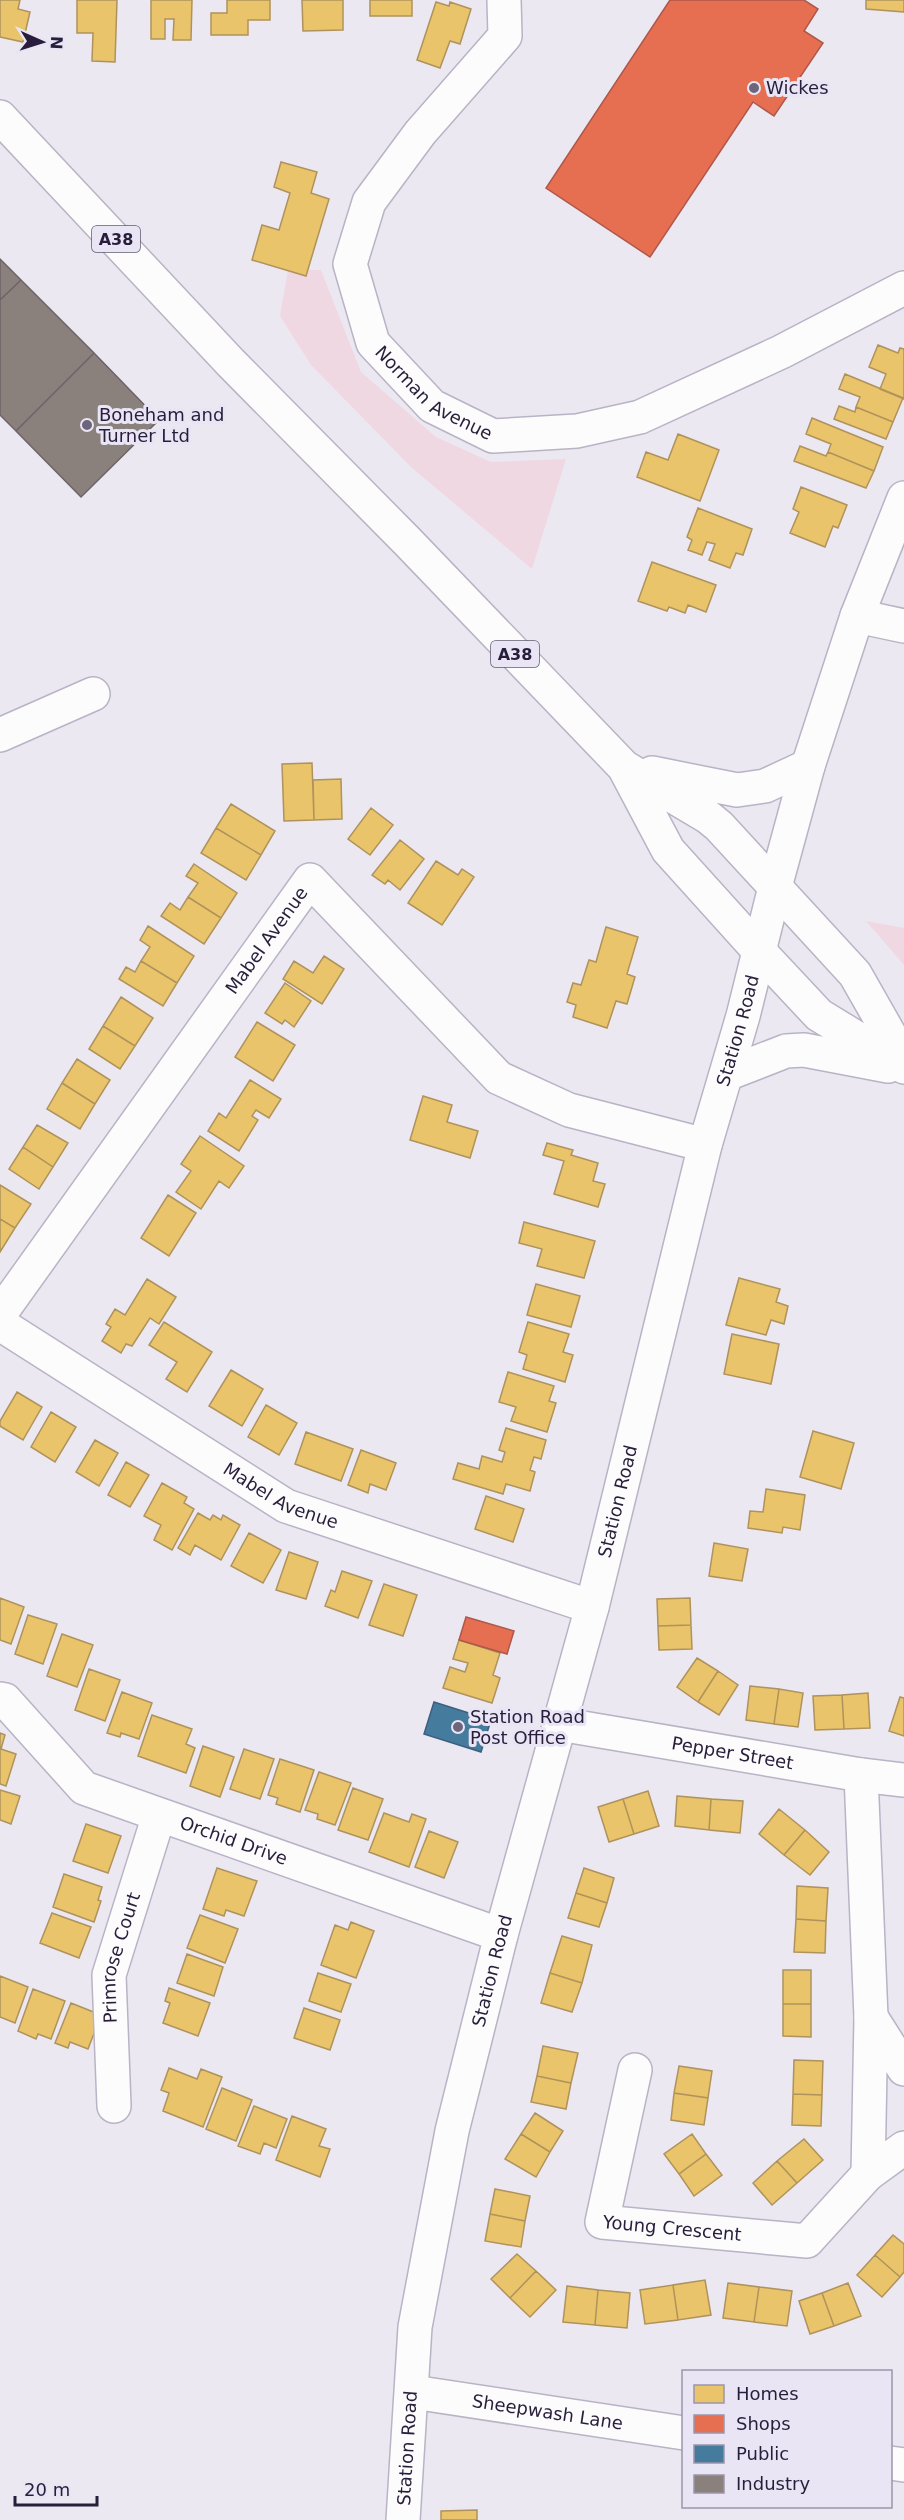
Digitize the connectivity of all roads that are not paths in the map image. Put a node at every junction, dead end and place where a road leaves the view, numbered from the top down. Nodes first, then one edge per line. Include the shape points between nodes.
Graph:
1 (504, 0) edge
2 (0, 117) edge
3 (904, 288) edge
4 (904, 498) edge
5 (857, 616) junction
6 (904, 626) edge
7 (93, 694) dead end
8 (0, 735) edge
9 (808, 766) junction
10 (624, 767) junction
11 (775, 887) junction
12 (760, 952) junction
13 (904, 1060) edge
14 (904, 1068) edge
15 (727, 1074) junction
16 (705, 1145) junction
17 (0, 1314) edge
18 (0, 1324) edge
19 (592, 1607) junction
20 (0, 1699) edge
21 (559, 1724) junction
22 (861, 1775) junction
23 (904, 1780) edge
24 (159, 1815) junction
25 (501, 1935) junction
26 (871, 2017) junction
27 (904, 2068) edge
28 (635, 2070) dead end
29 (114, 2106) dead end
30 (904, 2148) edge
31 (868, 2174) junction
32 (413, 2392) junction
33 (682, 2433) edge
34 (403, 2520) edge

1 - 3 main road, Norman Avenue via 506,36 420,133 369,202 350,264 373,343 432,406 493,436 577,431 640,417 781,352
2 - 10 main road, A38 via 231,363
4 - 5 main road, Station Road
5 - 6 main road
5 - 9 main road, Station Road
7 - 8 main road
9 - 10 main road via 765,786 737,789
9 - 11 main road, Station Road
10 - 11 main road, A38 via 708,817
10 - 12 main road, A38 via 668,850
11 - 12 main road, Station Road
11 - 13 main road, A38 via 855,974
12 - 14 main road, A38 via 819,1015
12 - 15 main road, Station Road
14 - 15 main road via 804,1050 786,1051
15 - 16 main road, Station Road
16 - 17 main road, Mabel Avenue via 569,1110 500,1078 310,880
16 - 19 main road, Station Road
18 - 19 main road, Mabel Avenue via 286,1506
19 - 21 main road, Station Road
20 - 24 main road, Orchid Drive via 84,1788
21 - 22 main road, Pepper Street
21 - 25 main road, Station Road
22 - 23 main road, Pepper Street
22 - 26 main road
24 - 25 main road, Orchid Drive
24 - 29 main road, Primrose Court via 109,1975
25 - 32 main road, Station Road via 452,2131 415,2326
26 - 27 main road
26 - 31 main road
28 - 31 main road, Young Crescent via 602,2222 807,2241
30 - 31 main road, Young Crescent
32 - 33 main road, Sheepwash Lane
32 - 34 main road, Station Road

